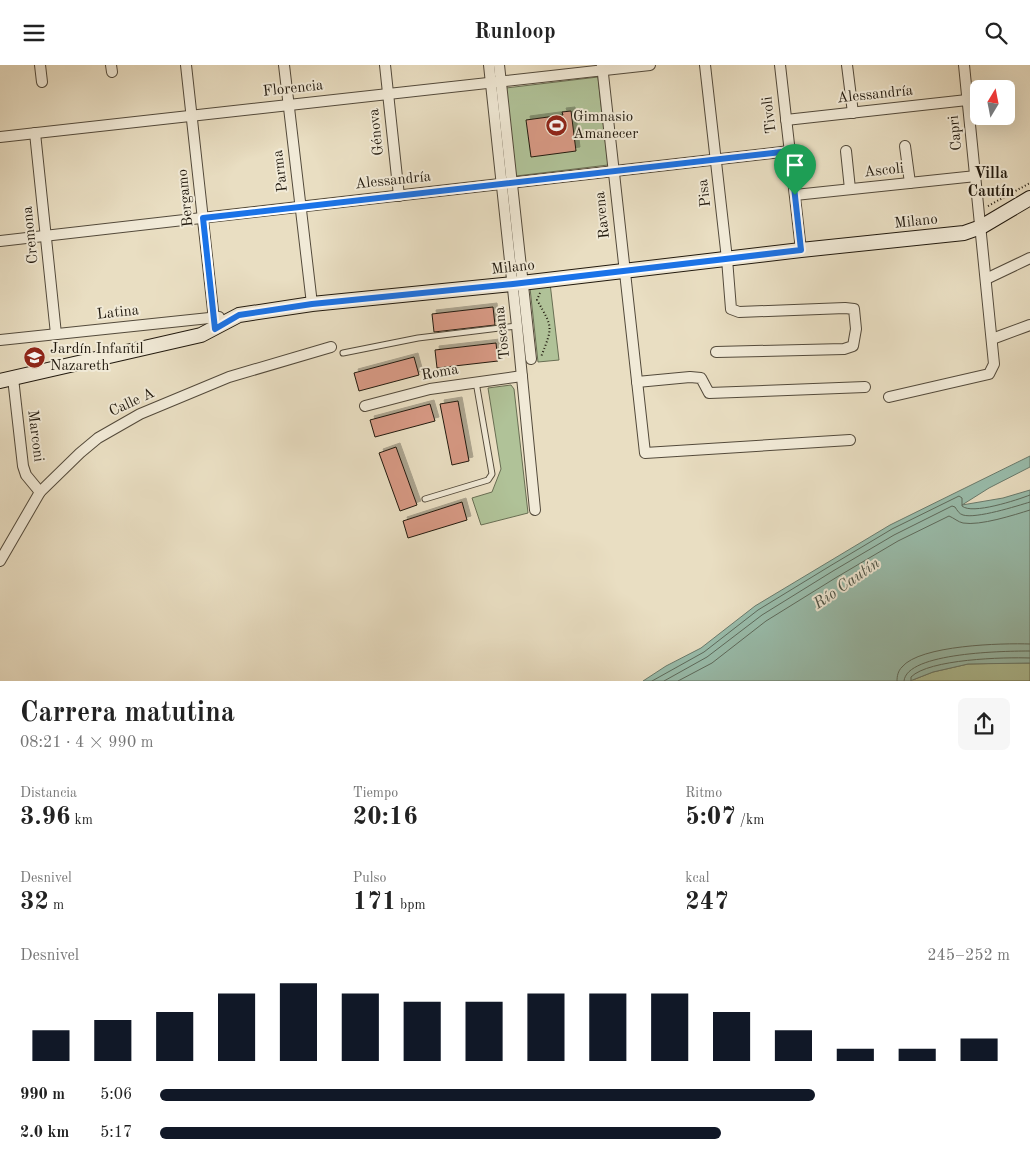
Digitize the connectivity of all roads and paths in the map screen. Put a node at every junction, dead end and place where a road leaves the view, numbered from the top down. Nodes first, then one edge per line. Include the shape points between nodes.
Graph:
1 (40, 65) edge
2 (186, 65) edge
3 (284, 65) edge
4 (385, 65) edge
5 (488, 65) edge
6 (499, 65) edge
7 (650, 65) edge
8 (705, 65) edge
9 (780, 65) edge
10 (847, 65) edge
11 (964, 65) edge
12 (603, 68) edge
13 (42, 82) dead end
14 (496, 82) junction
15 (388, 94) junction
16 (967, 101) junction
17 (288, 105) junction
18 (853, 113) junction
19 (192, 116) junction
20 (786, 120) junction
21 (35, 133) junction
22 (0, 137) edge
23 (905, 146) dead end
24 (790, 151) junction
25 (846, 151) dead end
26 (716, 159) junction
27 (613, 171) junction
28 (976, 176) junction
29 (507, 183) junction
30 (910, 183) junction
31 (1030, 183) edge
32 (850, 189) junction
33 (795, 195) junction
34 (399, 196) junction
35 (1030, 197) edge
36 (300, 207) junction
37 (979, 210) junction
38 (203, 218) junction
39 (981, 227) junction
40 (46, 236) junction
41 (0, 241) edge
42 (801, 250) junction
43 (1030, 258) edge
44 (727, 259) junction
45 (624, 272) junction
46 (986, 279) junction
47 (540, 281) junction
48 (518, 284) junction
49 (312, 304) junction
50 (214, 323) junction
51 (1030, 325) edge
52 (517, 326) junction
53 (56, 334) junction
54 (992, 339) junction
55 (0, 340) edge
56 (330, 347) dead end
57 (716, 352) dead end
58 (343, 353) dead end
59 (534, 358) joint
60 (522, 376) junction
61 (7, 379) edge
62 (476, 382) junction
63 (637, 382) junction
64 (865, 387) dead end
65 (889, 397) dead end
66 (364, 406) dead end
67 (850, 440) dead end
68 (40, 492) junction
69 (425, 499) dead end
70 (536, 510) dead end
71 (0, 561) edge

1 - 13 street
2 - 19 street, Bergamo
3 - 17 street, Parma
4 - 15 street, Génova
5 - 14 street, Toscana
6 - 14 street, Toscana
7 - 12 street, Florencia
8 - 26 street, Pisa
9 - 20 street, Tivoli
10 - 18 street
11 - 16 street, Capri
12 - 14 street, Florencia
12 - 27 street, Ravena
14 - 15 street, Florencia
14 - 29 street, Toscana
15 - 17 street, Florencia
15 - 34 street, Génova
16 - 18 street, Alessandría
16 - 28 street, Capri
17 - 19 street, Florencia
17 - 36 street, Parma
18 - 20 street, Alessandría
19 - 21 street, Florencia
19 - 38 street, Bergamo
20 - 24 street, Tivoli
21 - 22 street, Florencia
21 - 40 street, Cremona
23 - 30 street
24 - 26 street, Alessandría
24 - 33 street, Tivoli
25 - 32 street
26 - 27 street, Alessandría
26 - 44 street, Pisa
27 - 29 street, Alessandría
27 - 45 street, Ravena
28 - 30 street, Ascoli
28 - 37 street, Capri
29 - 34 street, Alessandría
29 - 48 street, Toscana
30 - 32 street, Ascoli
31 - 37 path
32 - 33 street, Ascoli
33 - 42 street, Tivoli
34 - 36 street, Alessandría
35 - 39 street, Milano
36 - 38 street, Alessandría
36 - 49 street, Parma
37 - 39 street, Capri
38 - 40 street, Alessandría
38 - 50 street, Bergamo
39 - 42 street, Milano via 964,233
39 - 46 street, Capri
40 - 41 street, Alessandría
40 - 53 street, Cremona
42 - 44 street, Milano
43 - 46 street
44 - 45 street, Milano
44 - 57 street, Pisa via 730,309 739,312 854,309 856,329 853,346 844,349
45 - 47 street, Milano
45 - 63 street, Ravena
46 - 54 street, Capri
47 - 48 street, Milano
47 - 59 path via 542,291 537,300 551,329 542,357
48 - 49 street, Milano
48 - 52 street, Toscana
48 - 59 street, Toscana
49 - 50 street, Milano via 239,315
50 - 53 street, Latina
50 - 61 street, Milano via 201,335
51 - 54 street
52 - 58 lane via 418,338
52 - 60 street, Toscana
53 - 55 street, Latina
54 - 65 street, Capri via 994,364 989,374
56 - 68 street, Calle A via 229,377 116,427 80,453
60 - 62 street, Roma
60 - 70 street, Toscana
61 - 68 street, Marconi via 23,466
62 - 66 street, Roma
62 - 69 lane via 492,474 488,480
63 - 64 street via 701,378 709,393
63 - 67 street, Ravena via 645,453
68 - 71 street, Calle A

